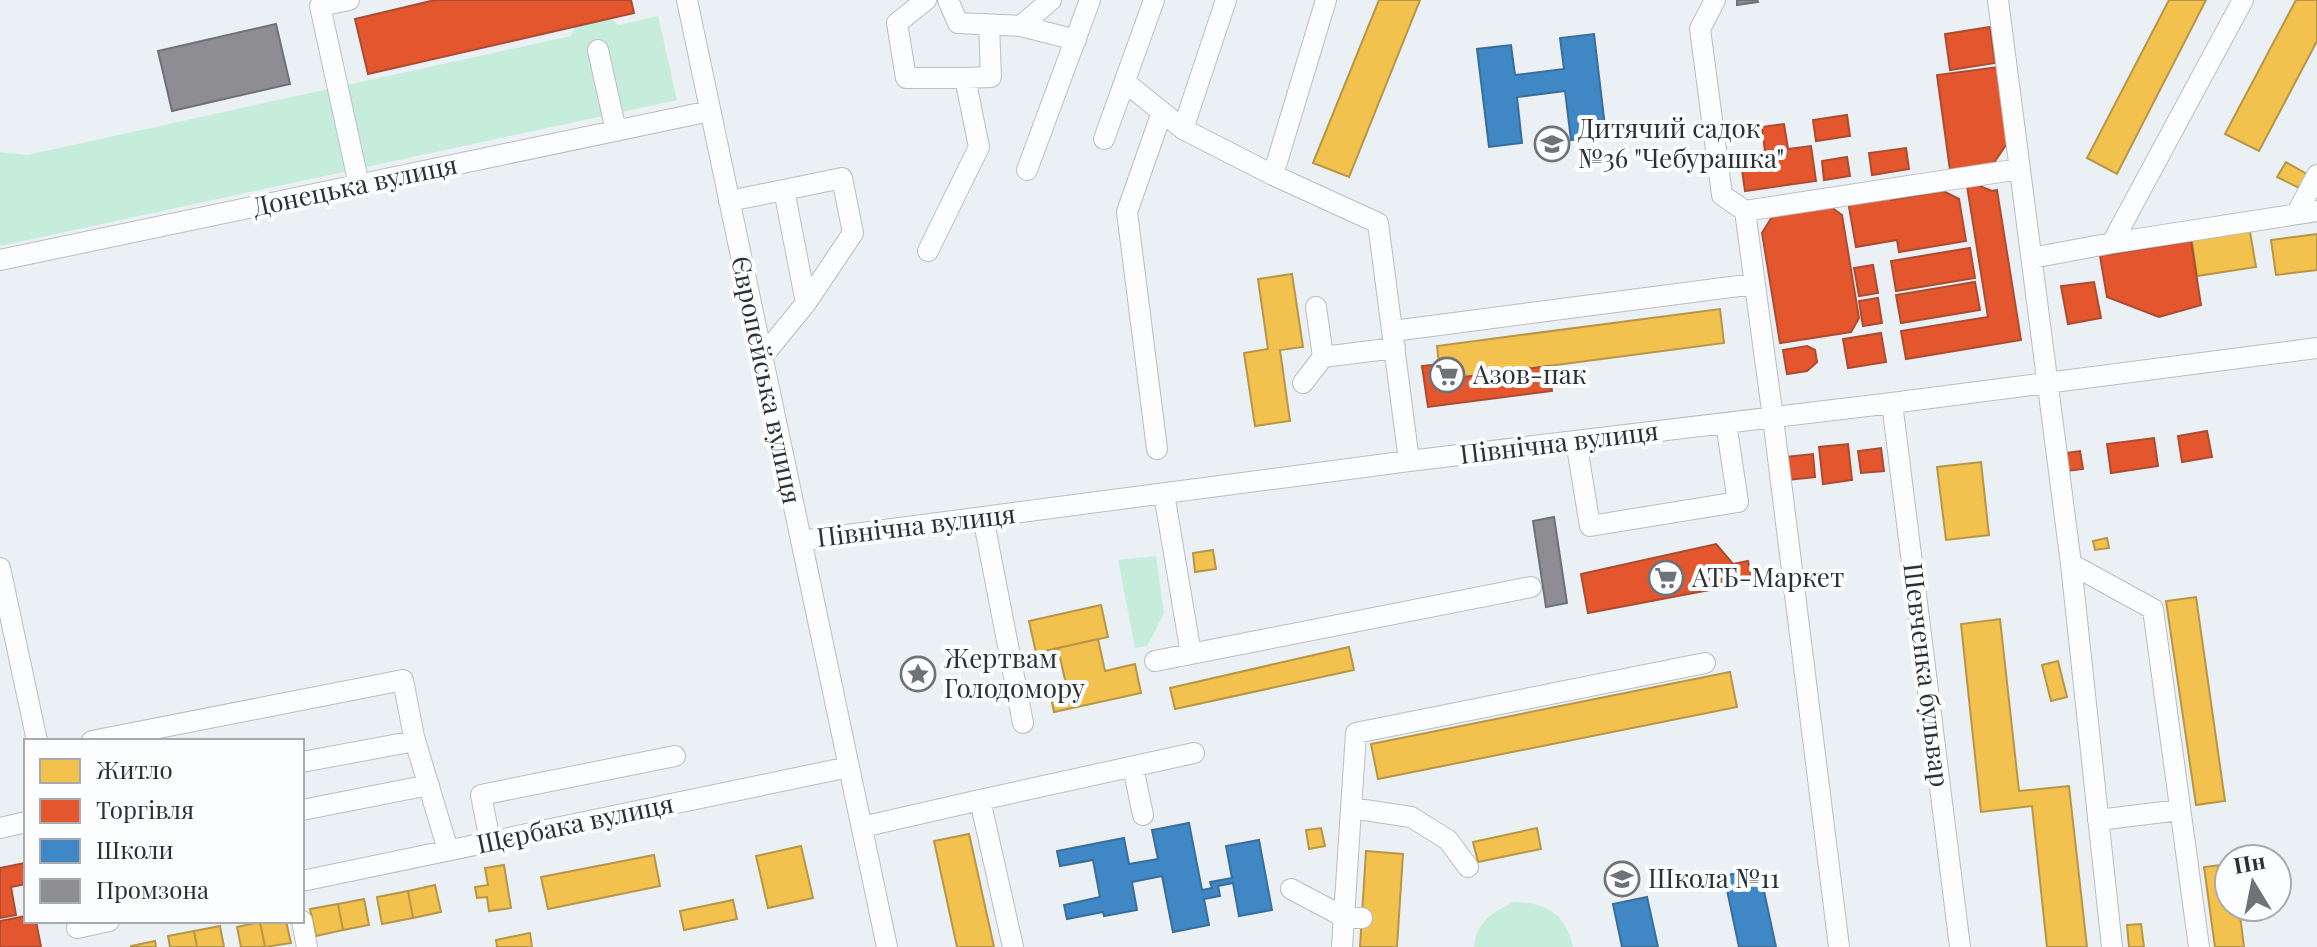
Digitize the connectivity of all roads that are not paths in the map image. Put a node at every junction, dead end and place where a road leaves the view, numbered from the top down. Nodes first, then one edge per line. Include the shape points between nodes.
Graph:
1 (349, 0) edge
2 (688, 0) edge
3 (926, 0) edge
4 (948, 0) edge
5 (1051, 0) edge
6 (1090, 0) edge
7 (1154, 0) edge
8 (1226, 0) edge
9 (1326, 0) edge
10 (1715, 0) edge
11 (1998, 0) edge
12 (2243, 0) edge
13 (989, 25) junction
14 (1021, 26) junction
15 (1076, 40) junction
16 (598, 50) dead end
17 (965, 78) junction
18 (1125, 82) junction
19 (710, 111) junction
20 (1162, 112) junction
21 (1183, 129) junction
22 (616, 131) junction
23 (1104, 139) dead end
24 (2020, 169) junction
25 (1027, 170) dead end
26 (1273, 175) junction
27 (2317, 175) edge
28 (359, 185) junction
29 (784, 190) junction
30 (729, 201) junction
31 (1745, 211) junction
32 (2307, 212) edge
33 (2112, 243) junction
34 (928, 251) dead end
35 (2032, 258) junction
36 (0, 260) edge
37 (1754, 284) junction
38 (806, 303) junction
39 (1316, 307) dead end
40 (1394, 339) junction
41 (2317, 348) edge
42 (762, 357) junction
43 (1323, 357) junction
44 (1303, 383) dead end
45 (2048, 383) junction
46 (1892, 403) junction
47 (1773, 418) junction
48 (1726, 423) junction
49 (1576, 441) junction
50 (1157, 449) dead end
51 (1409, 461) junction
52 (1164, 494) junction
53 (983, 517) junction
54 (801, 541) junction
55 (2071, 564) junction
56 (0, 568) edge
57 (1531, 587) dead end
58 (1191, 654) junction
59 (1155, 661) dead end
60 (1705, 663) dead end
61 (1023, 723) dead end
62 (37, 739) edge
63 (102, 739) edge
64 (415, 741) junction
65 (1194, 753) dead end
66 (675, 756) dead end
67 (304, 762) edge
68 (849, 767) junction
69 (1133, 767) junction
70 (429, 785) junction
71 (980, 800) junction
72 (1351, 808) junction
73 (304, 810) edge
74 (2180, 810) junction
75 (1143, 815) dead end
76 (2098, 820) junction
77 (24, 822) edge
78 (862, 827) junction
79 (0, 828) edge
80 (490, 841) junction
81 (448, 850) junction
82 (1468, 867) dead end
83 (304, 881) edge
84 (1291, 889) dead end
85 (1353, 918) junction
86 (103, 923) edge
87 (302, 923) edge
88 (78, 932) edge
89 (307, 947) edge
90 (887, 947) edge
91 (1013, 947) edge
92 (1342, 947) edge
93 (1839, 947) edge
94 (1960, 947) edge
95 (2112, 947) edge
96 (2199, 947) edge

1 - 28 street via 320,6
2 - 19 street, Європейська вулиця
3 - 17 street via 897,23 906,78
4 - 13 street via 958,23
5 - 14 street
6 - 15 street
7 - 18 street
8 - 21 street
9 - 26 street
10 - 31 street via 1700,29 1722,195
11 - 24 street
12 - 33 street
13 - 14 street
13 - 17 street via 991,77
14 - 15 street
15 - 25 street
16 - 22 street
17 - 34 street via 979,147
18 - 20 street
18 - 23 street
19 - 22 street, Донецька вулиця
19 - 30 street, Європейська вулиця
20 - 21 street
20 - 50 street via 1127,212
21 - 26 street
22 - 28 street, Донецька вулиця
24 - 31 street
24 - 35 street
26 - 40 street via 1378,223
27 - 32 street
28 - 36 street, Донецька вулиця
29 - 30 street
29 - 38 street
29 - 38 street via 842,178 853,233
30 - 42 street, Європейська вулиця
31 - 37 street
32 - 33 street
33 - 35 street
35 - 45 street
37 - 40 street
37 - 47 street
38 - 42 street
39 - 43 street
40 - 43 street
40 - 51 street
41 - 45 street, Північна вулиця
42 - 54 street, Європейська вулиця
43 - 44 street
45 - 46 street, Північна вулиця
45 - 55 street
46 - 47 street, Північна вулиця
46 - 94 street, Шевченка бульвар
47 - 48 street, Північна вулиця
47 - 93 street
48 - 49 street, Північна вулиця
48 - 49 street via 1738,502 1590,526
49 - 51 street, Північна вулиця
51 - 52 street, Північна вулиця
52 - 53 street, Північна вулиця
52 - 58 street
53 - 54 street, Північна вулиця
53 - 61 street
54 - 68 street, Європейська вулиця
55 - 74 street via 2153,609
55 - 76 street
56 - 62 street
57 - 58 street
58 - 59 street
60 - 72 street via 1356,733
63 - 64 street via 403,680
64 - 67 street
64 - 70 street
65 - 69 street
66 - 80 street via 481,795
68 - 78 street, Європейська вулиця
68 - 80 street, Щєрбака вулиця
69 - 71 street
69 - 75 street
70 - 73 street
70 - 81 street
71 - 78 street
71 - 91 street
72 - 82 street via 1411,817 1448,840
72 - 85 street
74 - 76 street
74 - 96 street
76 - 95 street
77 - 79 street
78 - 90 street, Європейська вулиця
80 - 81 street, Щєрбака вулиця
81 - 83 street, Щєрбака вулиця
84 - 85 street
85 - 92 street
86 - 88 street
87 - 89 street

